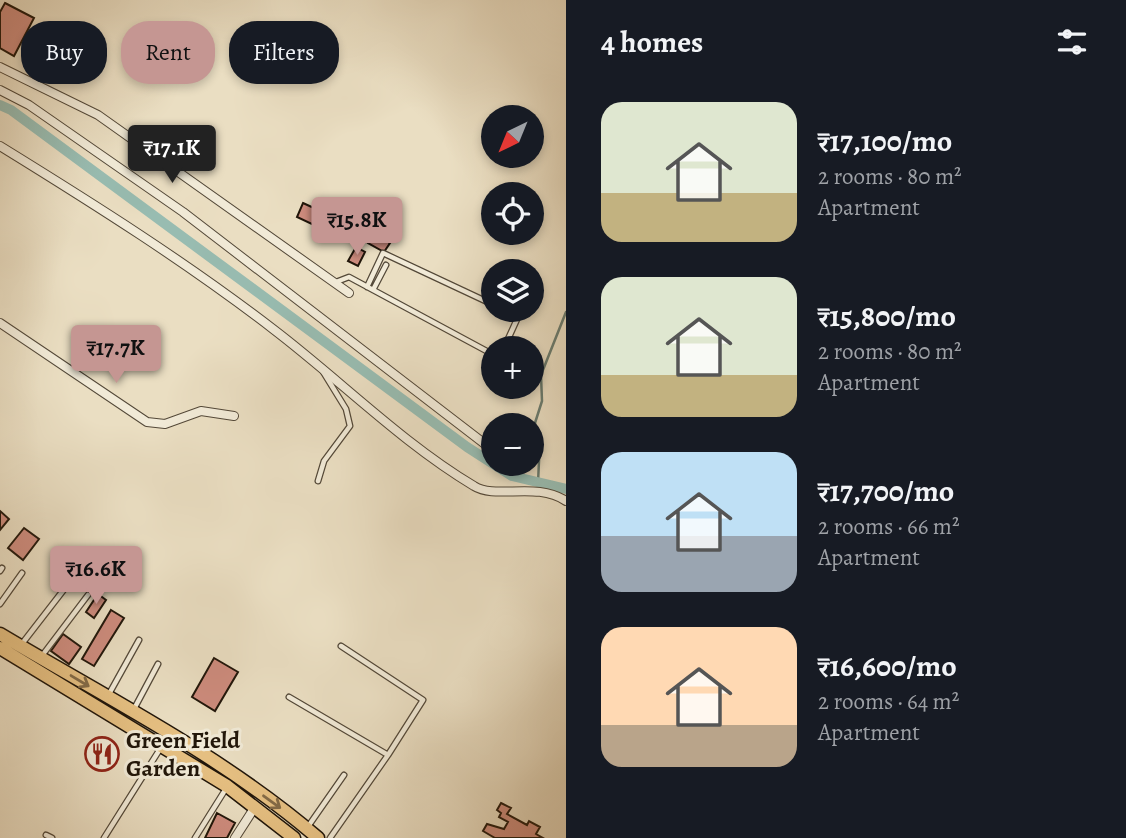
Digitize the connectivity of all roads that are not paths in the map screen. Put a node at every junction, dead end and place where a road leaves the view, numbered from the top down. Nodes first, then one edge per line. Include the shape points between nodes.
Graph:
1 (0, 68) edge
2 (0, 90) edge
3 (0, 146) edge
4 (386, 265) dead end
5 (335, 283) junction
6 (368, 286) junction
7 (373, 290) junction
8 (349, 293) dead end
9 (481, 299) edge
10 (0, 323) edge
11 (481, 348) edge
12 (321, 366) junction
13 (234, 416) dead end
14 (481, 441) edge
15 (318, 481) dead end
16 (562, 498) edge
17 (22, 573) dead end
18 (69, 583) dead end
19 (88, 595) dead end
20 (0, 604) edge
21 (0, 634) edge
22 (139, 640) dead end
23 (20, 646) junction
24 (341, 646) dead end
25 (0, 648) edge
26 (40, 658) junction
27 (158, 664) dead end
28 (289, 697) dead end
29 (107, 698) junction
30 (132, 712) junction
31 (162, 745) junction
32 (388, 755) junction
33 (195, 758) junction
34 (344, 775) dead end
35 (227, 786) junction
36 (255, 807) junction
37 (307, 829) junction
38 (46, 835) dead end
39 (52, 838) edge
40 (104, 838) edge
41 (195, 838) edge
42 (235, 838) edge
43 (294, 838) edge
44 (318, 838) edge
45 (330, 838) edge

1 - 5 street via 98,115
2 - 14 street via 29,105 183,212
3 - 12 street via 147,236
4 - 7 lane
5 - 6 lane via 349,276
5 - 8 street
6 - 7 lane
6 - 9 lane via 383,253
7 - 11 lane
10 - 13 street via 147,422 165,424 201,411
12 - 15 lane via 351,426 324,461
12 - 16 street via 476,488 489,492 520,489
17 - 20 lane
18 - 23 lane
19 - 26 lane
21 - 23 main road
22 - 29 lane
23 - 26 main road
24 - 32 lane via 423,700
25 - 31 main road
26 -> 29 main road
27 - 30 lane
28 - 32 lane
29 - 30 main road
30 - 33 main road
31 - 33 main road
31 - 40 lane
32 - 45 lane
33 - 35 main road
33 -> 37 main road
34 - 37 lane
35 - 36 main road
35 - 41 lane
36 - 42 street
36 - 43 main road
37 - 44 main road
38 - 39 lane

